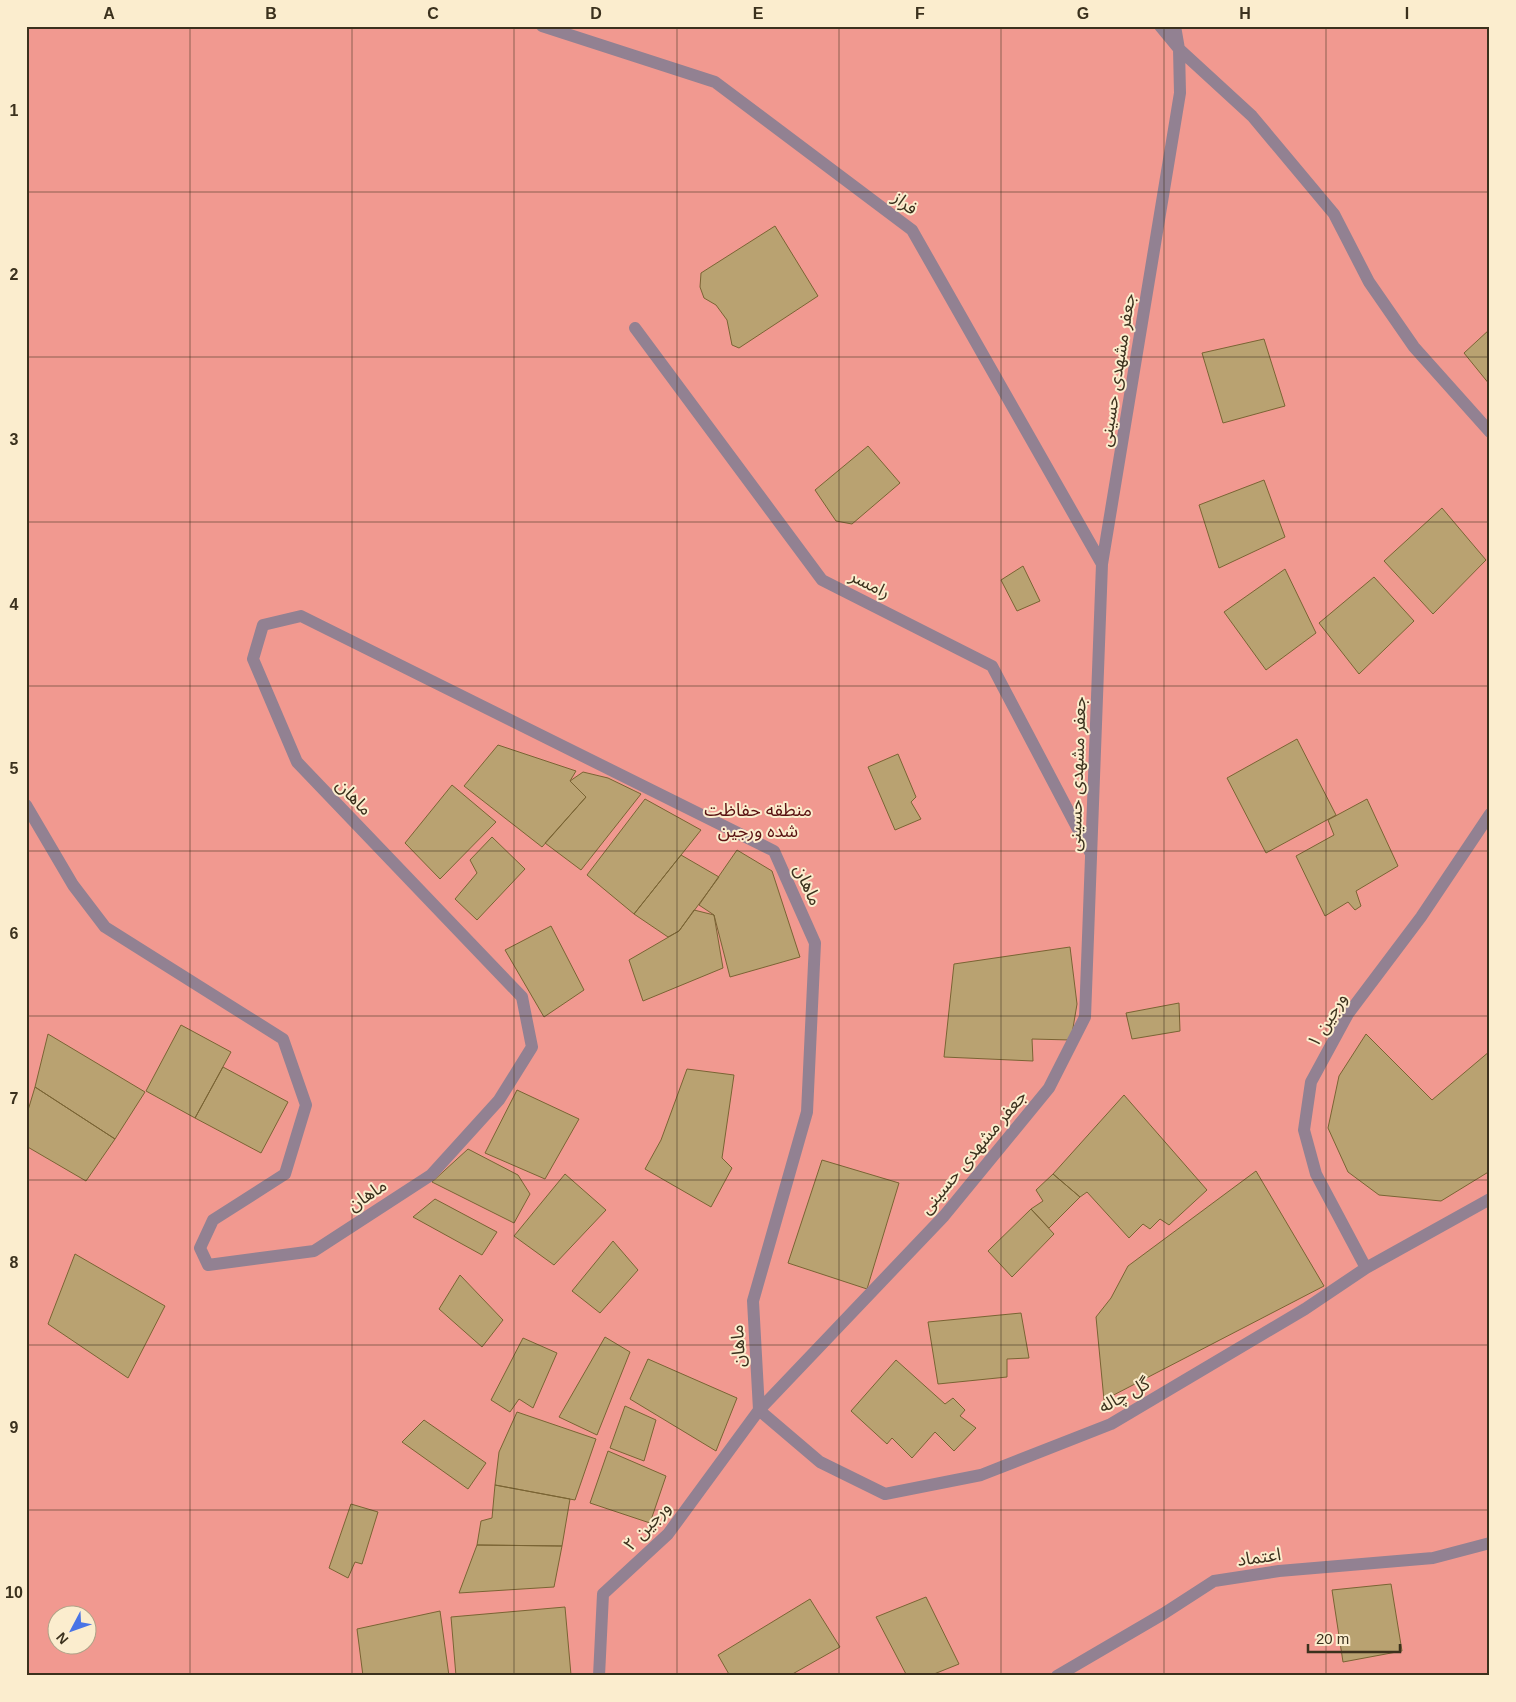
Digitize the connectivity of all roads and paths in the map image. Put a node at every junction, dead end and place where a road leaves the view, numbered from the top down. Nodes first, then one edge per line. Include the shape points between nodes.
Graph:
1 (542, 26) edge
2 (1160, 26) edge
3 (1175, 26) edge
4 (1179, 49) junction
5 (635, 328) dead end
6 (1490, 432) edge
7 (1102, 564) junction
8 (26, 805) edge
9 (1490, 814) edge
10 (1092, 854) junction
11 (1490, 1199) edge
12 (1366, 1268) junction
13 (759, 1410) junction
14 (1490, 1543) edge
15 (599, 1676) edge
16 (1057, 1676) edge

1 - 7 street, فراز via 715,82 912,230
2 - 4 street
3 - 4 street, جعفر مشهدی حسینی
4 - 6 street via 1252,116 1334,214 1369,282 1414,347
4 - 7 street, جعفر مشهدی حسینی via 1180,93
5 - 10 street, رامسر via 822,580 992,666
7 - 10 street, جعفر مشهدی حسینی
8 - 13 street, ماهان via 73,885 105,927 283,1039 306,1105 285,1174 213,1220 200,1248 208,1265 314,1251 431,1175 499,1100 532,1047 522,997 297,762 253,658 263,625 301,616 774,851 815,943 807,1112 753,1300
9 - 12 street, ورجین ۱ via 1421,918 1348,1014 1311,1082 1304,1130 1316,1174
10 - 13 street, جعفر مشهدی حسینی via 1085,1017 1049,1088 944,1216
11 - 12 street, گل چاله
12 - 13 street, گل چاله via 1305,1309 1112,1424 981,1474 885,1494 820,1462
13 - 15 street, ورجین ۲ via 668,1534 603,1594
14 - 16 street, اعتماد via 1434,1558 1279,1571 1214,1581

